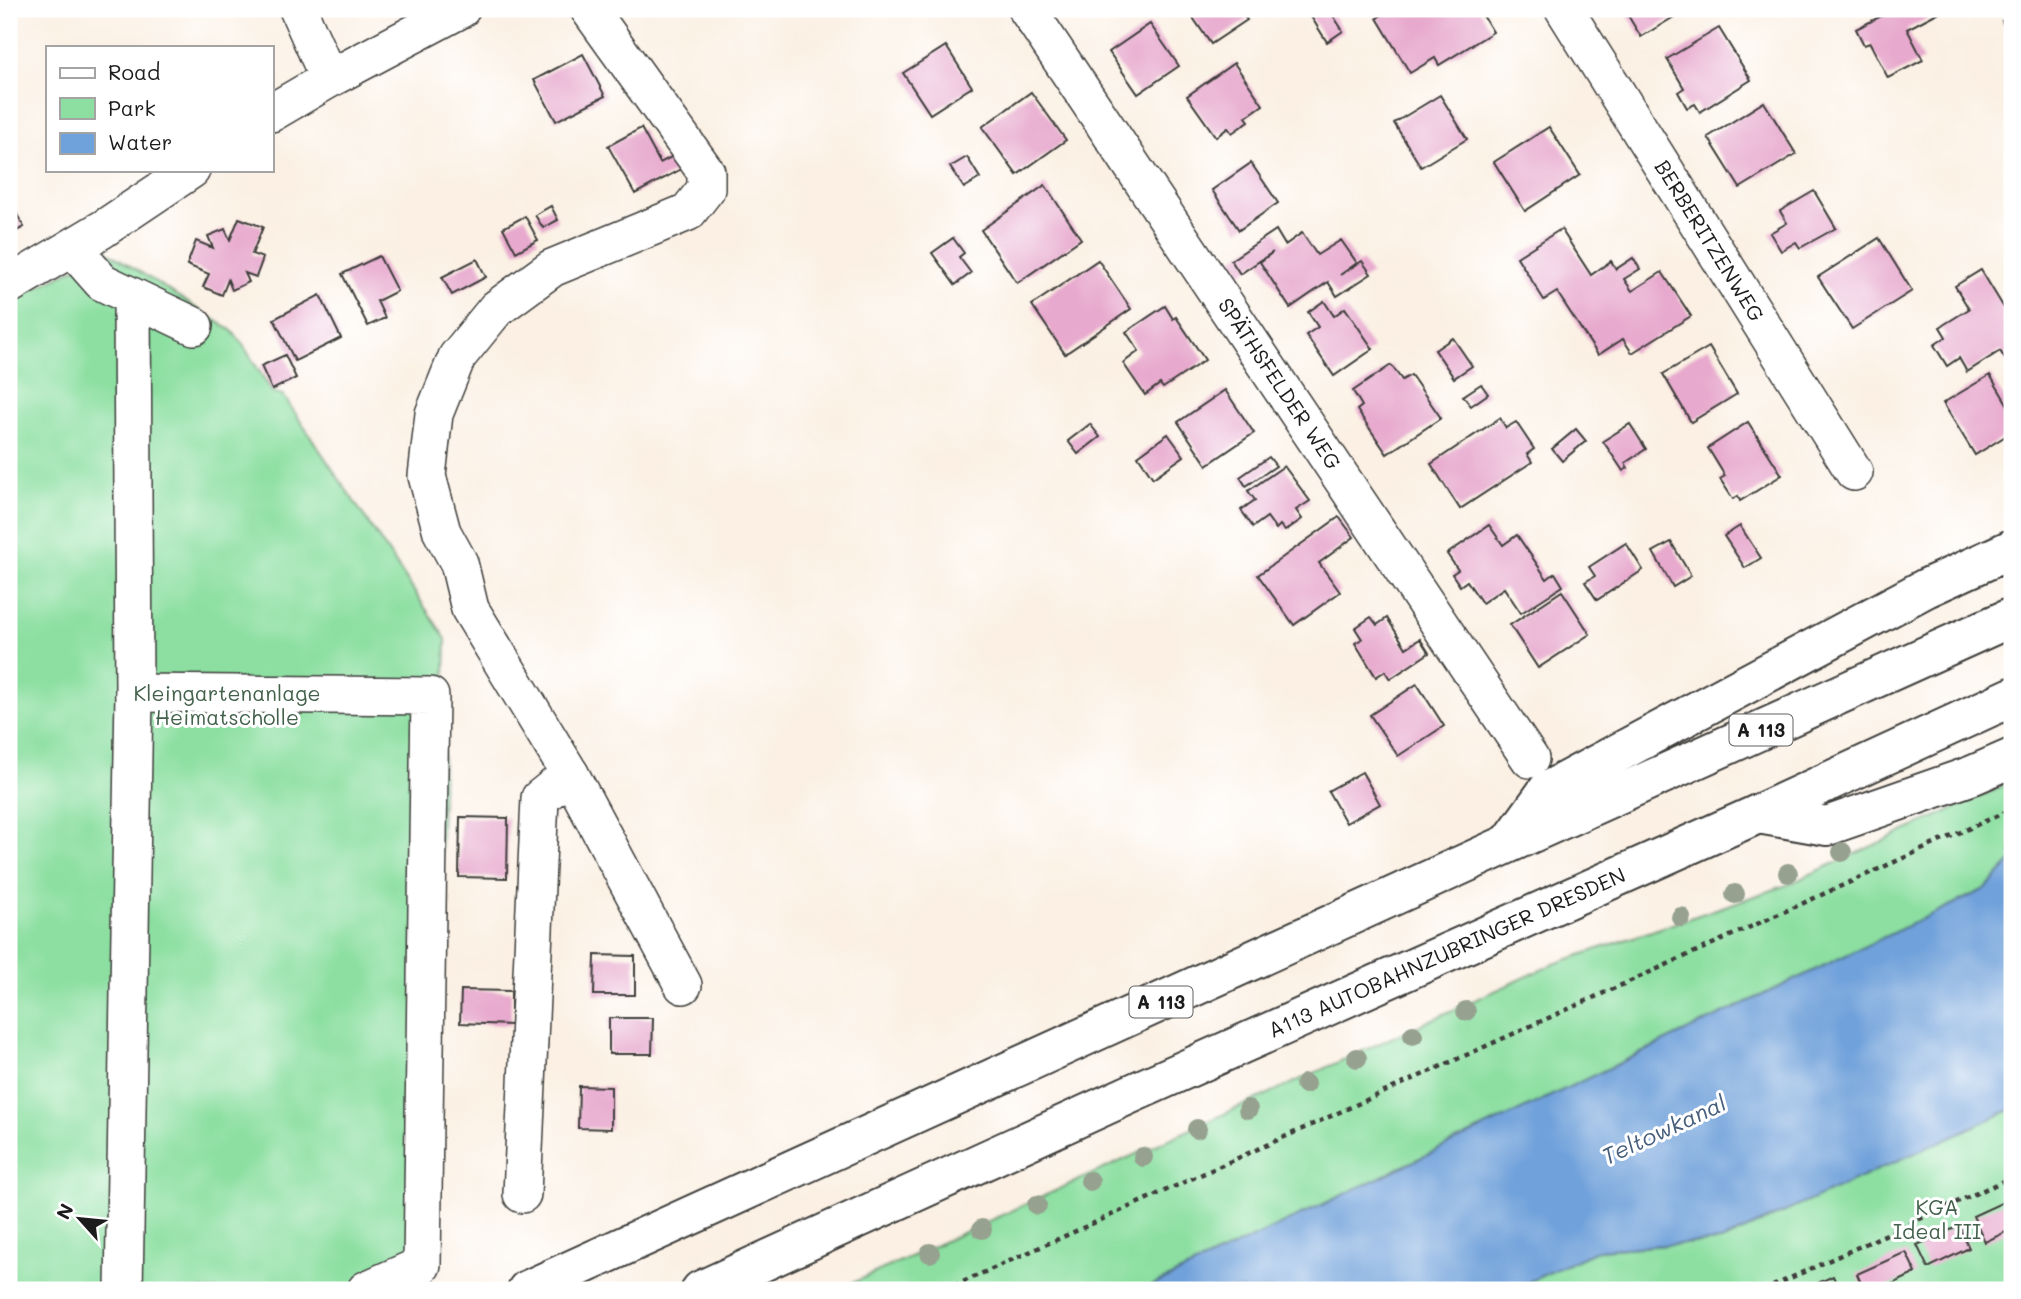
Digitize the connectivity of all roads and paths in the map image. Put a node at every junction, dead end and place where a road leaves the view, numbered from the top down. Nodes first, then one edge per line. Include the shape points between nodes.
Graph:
1 (298, 9) edge
2 (461, 9) edge
3 (589, 9) edge
4 (1027, 9) edge
5 (1564, 9) edge
6 (329, 79) junction
7 (273, 112) edge
8 (188, 172) edge
9 (72, 248) junction
10 (9, 285) edge
11 (132, 297) junction
12 (194, 326) dead end
13 (1854, 472) dead end
14 (2012, 549) edge
15 (2012, 617) edge
16 (134, 693) junction
17 (2012, 697) edge
18 (2012, 758) edge
19 (1530, 759) dead end
20 (570, 774) junction
21 (2012, 809) edge
22 (1758, 814) junction
23 (1510, 843) junction
24 (683, 985) dead end
25 (2012, 1177) edge
26 (522, 1194) dead end
27 (124, 1290) edge
28 (366, 1290) edge
29 (527, 1290) edge
30 (701, 1290) edge
31 (945, 1290) edge
32 (1764, 1290) edge

1 - 6 street
2 - 6 street
3 - 20 street via 706,172 706,189 688,212 552,268 496,309 457,357 434,414 427,476 442,532 459,563 470,610
4 - 19 street, SPÄTHSFELDER WEG
5 - 13 street, BERBERITZENWEG
6 - 7 street
8 - 9 street
9 - 10 street
9 - 11 street via 102,282
11 - 12 street
11 - 16 street
14 - 23 highway via 1926,588 1547,791
15 - 23 highway, A 113
16 - 27 street
16 - 28 street via 430,696 422,1265
17 - 22 highway, A113 AUTOBAHNZUBRINGER DRESDEN
18 - 22 highway via 1827,826
20 - 24 street
20 - 26 street via 540,798
21 - 31 path
22 - 30 highway, A113 AUTOBAHNZUBRINGER DRESDEN
23 - 29 highway, A 113
25 - 32 path

